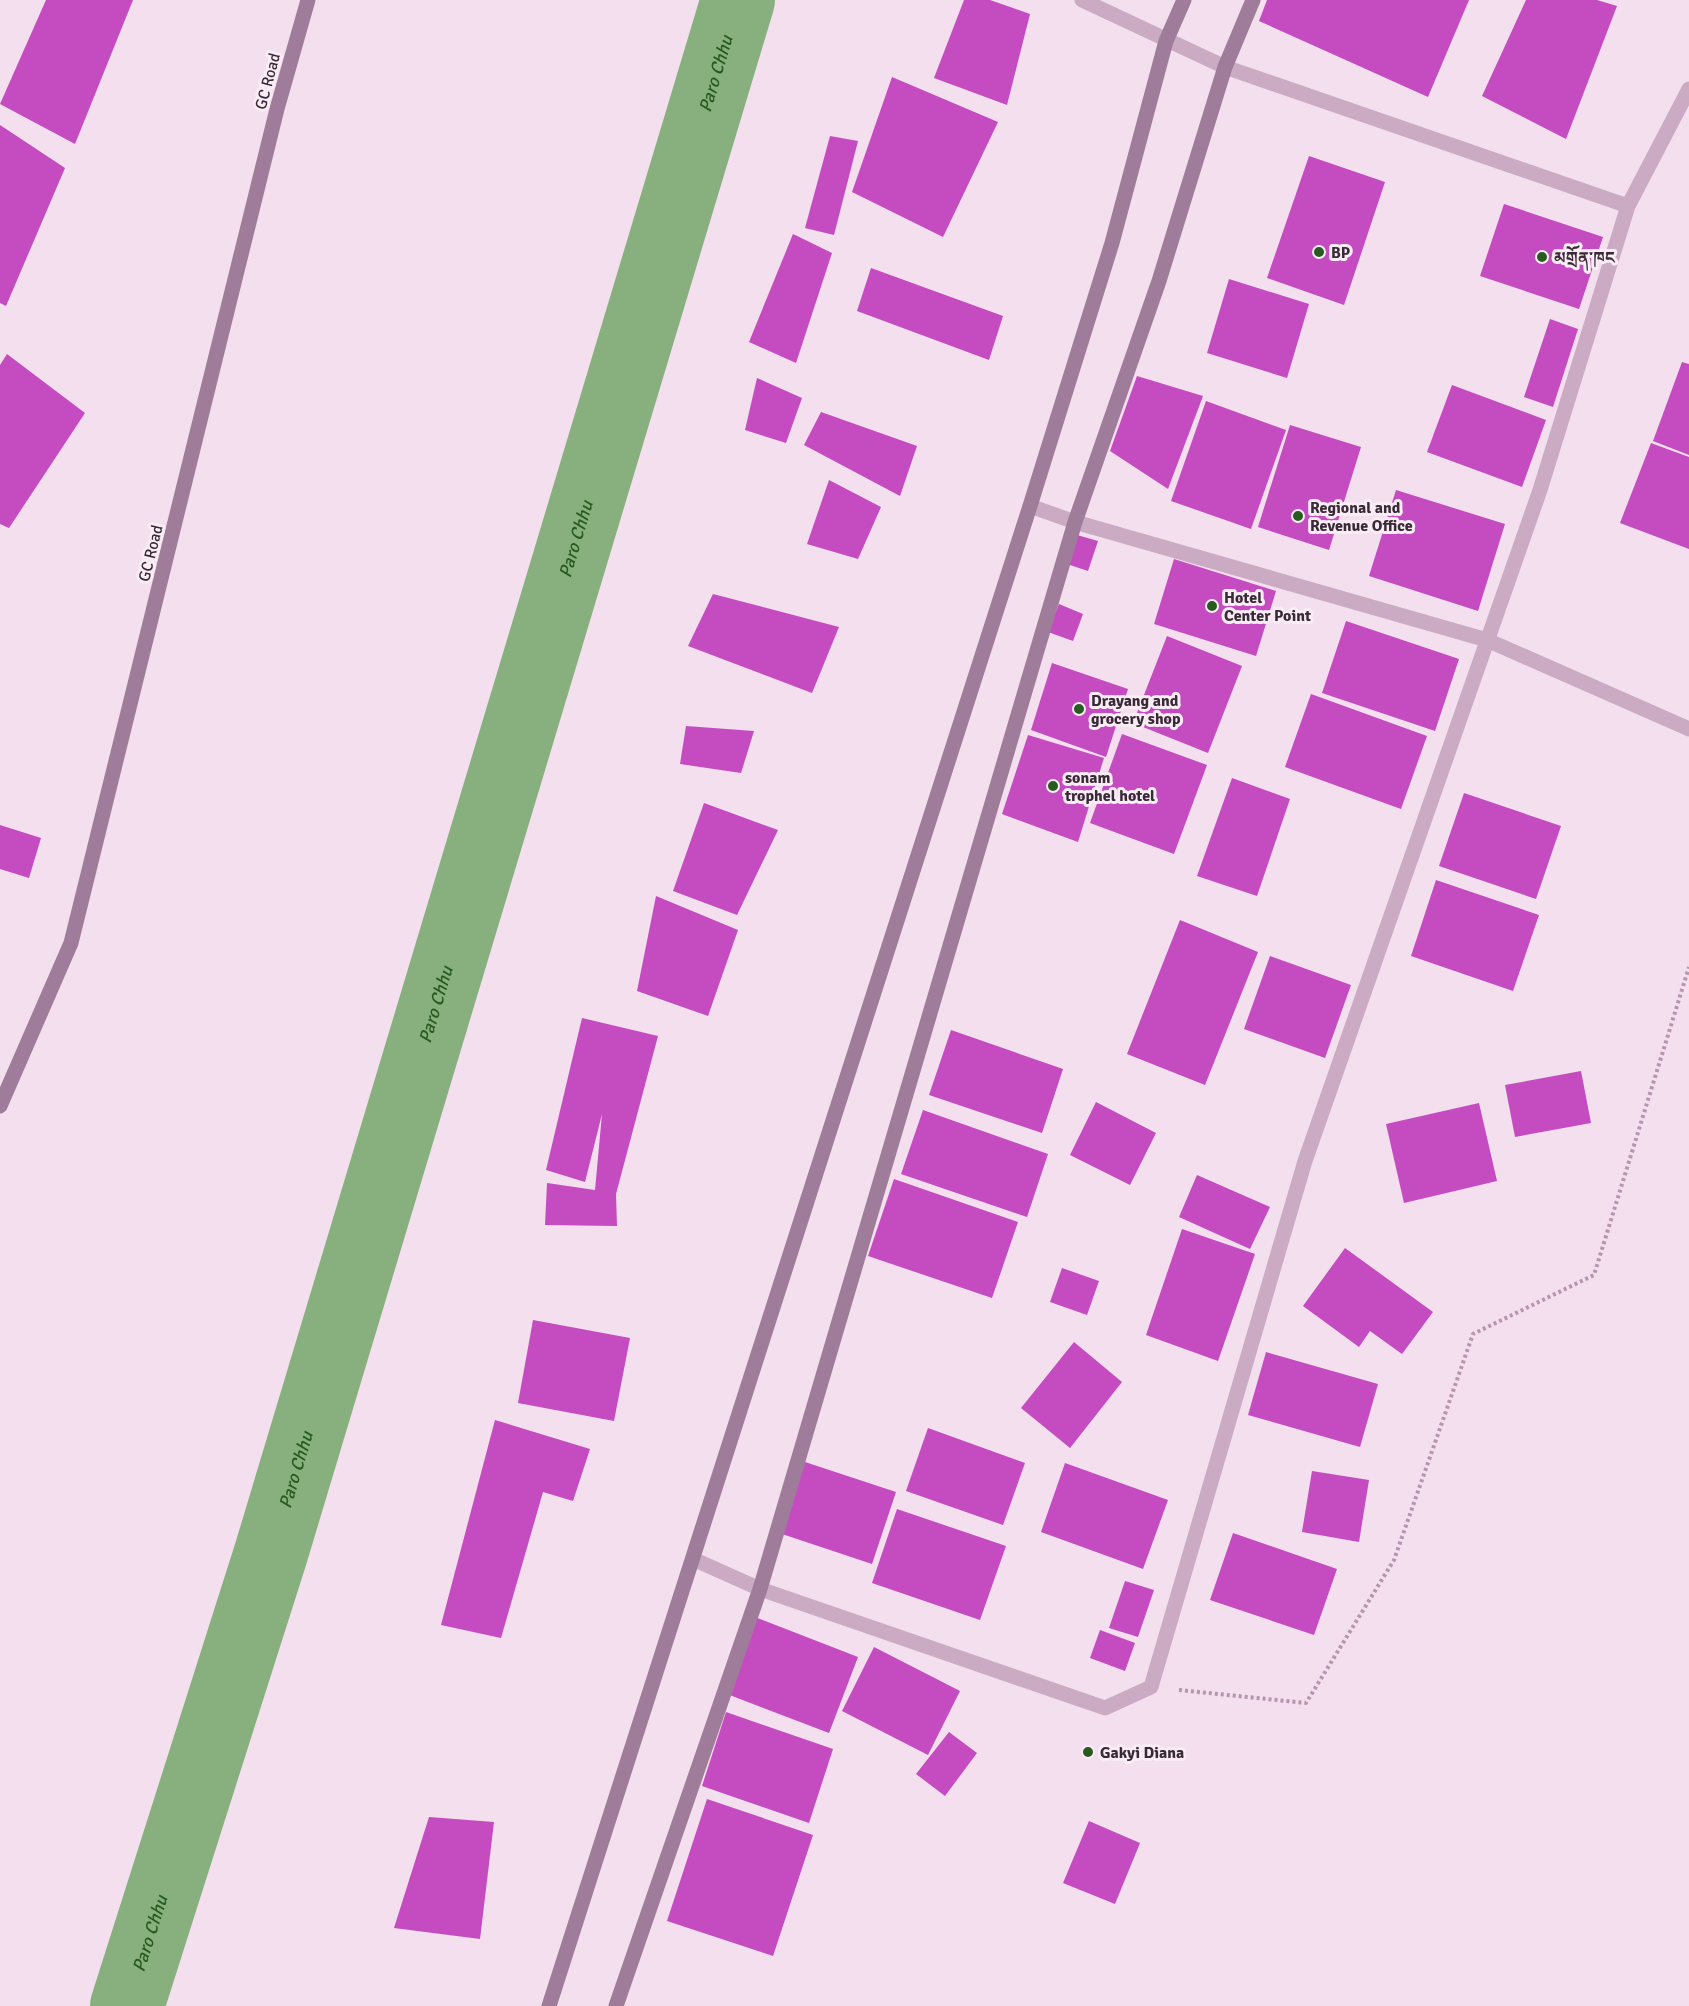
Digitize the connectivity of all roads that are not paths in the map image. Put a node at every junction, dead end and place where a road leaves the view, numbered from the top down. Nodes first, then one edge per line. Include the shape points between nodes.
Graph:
1 (308, 0) edge
2 (1082, 0) edge
3 (1184, 0) edge
4 (1253, 0) edge
5 (1166, 41) junction
6 (1225, 67) junction
7 (1689, 89) edge
8 (1628, 206) junction
9 (1030, 506) junction
10 (1075, 522) junction
11 (1487, 640) junction
12 (1689, 729) edge
13 (0, 1106) edge
14 (693, 1559) junction
15 (760, 1589) junction
16 (549, 2006) edge
17 (616, 2006) edge

1 - 13 street, GC Road via 277,109 70,942
2 - 5 street
3 - 5 street
4 - 6 street
5 - 6 street
5 - 9 street via 1112,243
6 - 8 street
6 - 10 street via 1159,281
7 - 8 street
8 - 11 street via 1540,490
9 - 10 street
9 - 14 street
10 - 11 street
10 - 15 street
11 - 12 street
11 - 15 street via 1305,1161 1151,1687 1105,1708
14 - 15 street
14 - 16 street
15 - 17 street

